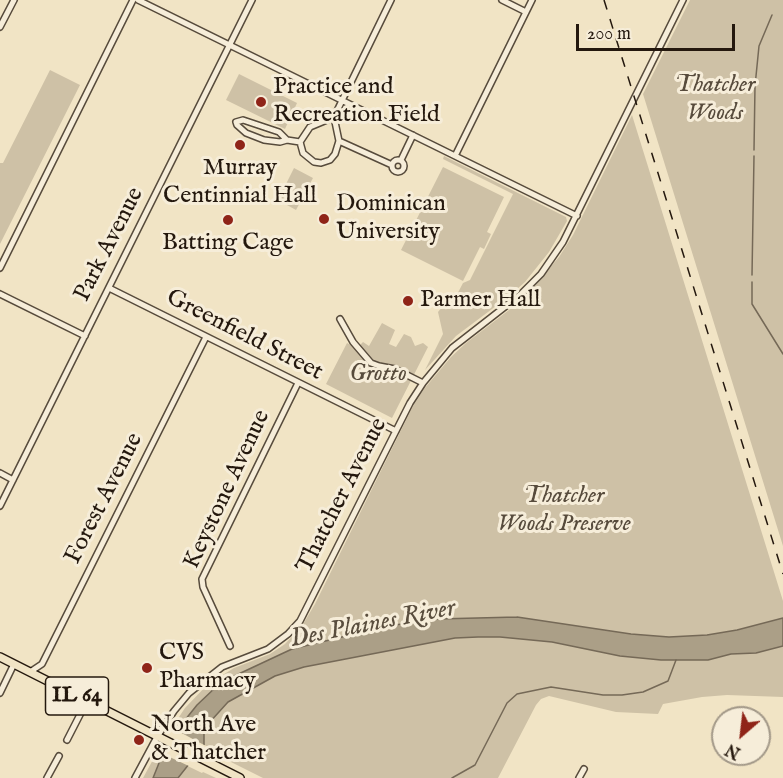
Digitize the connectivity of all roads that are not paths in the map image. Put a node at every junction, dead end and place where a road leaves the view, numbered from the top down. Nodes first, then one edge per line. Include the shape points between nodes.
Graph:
1 (14, 0) edge
2 (133, 0) edge
3 (138, 0) edge
4 (252, 0) edge
5 (391, 0) edge
6 (502, 0) edge
7 (532, 0) edge
8 (683, 0) edge
9 (526, 12) junction
10 (0, 27) edge
11 (230, 45) junction
12 (342, 100) junction
13 (334, 117) junction
14 (414, 135) junction
15 (287, 140) junction
16 (339, 141) junction
17 (300, 142) junction
18 (455, 156) junction
19 (401, 160) junction
20 (392, 165) junction
21 (577, 216) junction
22 (0, 268) edge
23 (109, 288) junction
24 (0, 294) edge
25 (340, 319) dead end
26 (85, 336) junction
27 (206, 337) junction
28 (298, 383) junction
29 (423, 383) junction
30 (396, 431) junction
31 (0, 473) edge
32 (13, 480) junction
33 (0, 506) edge
34 (231, 646) dead end
35 (0, 657) edge
36 (14, 664) junction
37 (30, 672) junction
38 (0, 693) edge
39 (87, 701) junction
40 (157, 737) junction
41 (67, 740) dead end
42 (58, 756) dead end
43 (584, 769) dead end
44 (47, 778) edge
45 (135, 778) edge
46 (240, 778) edge
47 (579, 778) edge

1 - 10 street
2 - 22 street
3 - 11 street
4 - 11 street, Park Avenue
5 - 12 street
6 - 9 street
7 - 9 street
8 - 21 street, Thatcher Avenue
9 - 18 street
11 - 12 street
11 - 23 street, Park Avenue
12 - 13 street
12 - 14 street
13 - 16 street
13 - 17 street via 310,127
14 - 18 street
14 - 19 street
15 - 15 street via 279,132 243,120 236,122 240,129 257,138
15 - 17 street
16 - 17 street via 335,154 321,163 307,158
16 - 20 street
18 - 21 street
19 - 20 street
19 - 20 street via 401,172 393,171
21 - 29 street, Thatcher Avenue via 536,279 452,348
23 - 26 street, Park Avenue
23 - 27 street, Greenfield Street
24 - 26 street
25 - 29 street via 371,363 395,369
26 - 32 street, Park Avenue
27 - 28 street, Greenfield Street
27 - 37 street, Forest Avenue via 42,664
28 - 30 street, Greenfield Street
28 - 34 street, Keystone Avenue via 202,579
29 - 30 street, Thatcher Avenue
30 - 40 street, Thatcher Avenue via 307,609 293,629 268,649 231,662 207,677 180,702
31 - 32 street
32 - 33 street, Park Avenue
35 - 36 main road, IL 64
36 - 37 main road, IL 64
36 - 38 street
37 - 39 main road, IL 64
39 - 40 main road, IL 64
39 - 41 street
40 - 45 street, Thatcher Avenue
40 - 46 main road, IL 64
42 - 44 street
43 - 47 street

